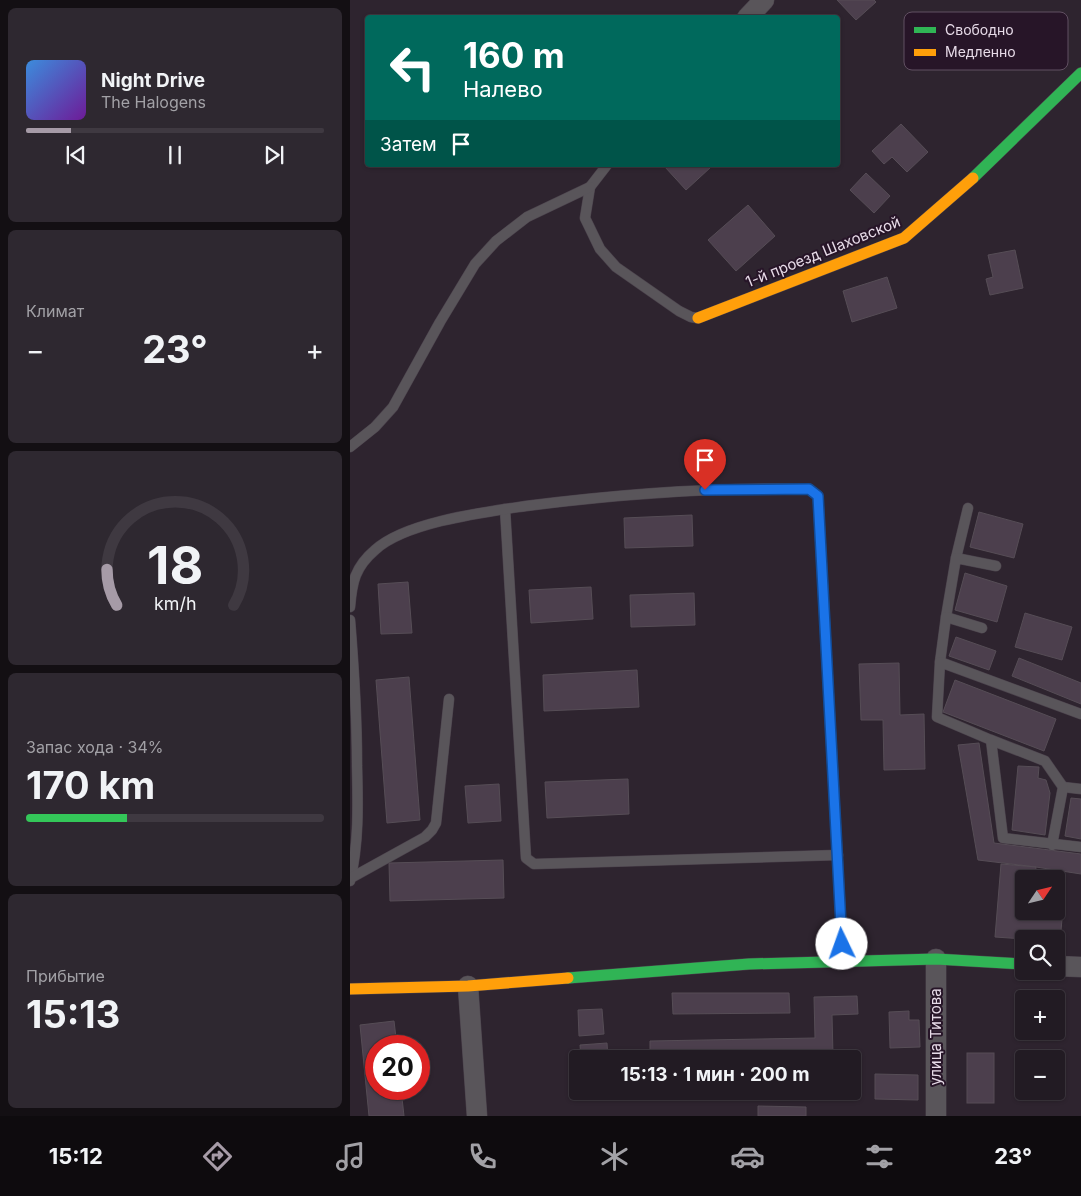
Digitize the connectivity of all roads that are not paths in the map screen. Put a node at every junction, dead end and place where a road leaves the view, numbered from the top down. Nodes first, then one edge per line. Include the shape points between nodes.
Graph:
1 (764, 0) edge
2 (750, 15) edge
3 (1081, 73) edge
4 (605, 167) edge
5 (590, 187) junction
6 (698, 318) joint
7 (350, 447) edge
8 (968, 508) dead end
9 (505, 509) junction
10 (956, 558) junction
11 (996, 566) dead end
12 (350, 607) edge
13 (946, 618) junction
14 (350, 620) edge
15 (982, 628) dead end
16 (940, 662) junction
17 (449, 700) dead end
18 (1081, 714) edge
19 (992, 740) junction
20 (1063, 787) junction
21 (1081, 789) edge
22 (1052, 845) junction
23 (1081, 847) edge
24 (838, 855) junction
25 (350, 880) edge
26 (936, 959) junction
27 (843, 962) junction
28 (1015, 963) edge
29 (1065, 966) edge
30 (1081, 967) edge
31 (468, 986) junction
32 (350, 989) edge
33 (477, 1116) edge
34 (936, 1116) edge

1 - 2 street
3 - 6 street, 1-й проезд Шаховской via 979,172 904,238
4 - 5 lane
5 - 6 lane via 585,218 600,249 616,267 679,311
5 - 7 lane via 527,217 496,241 475,264 393,407 375,428
8 - 10 lane
9 - 12 lane via 422,527 400,534 375,549 352,582
9 - 24 lane via 526,858 534,864
9 - 24 lane via 571,500 705,490 809,489 818,496
10 - 11 lane
10 - 13 lane
13 - 15 lane
13 - 16 lane
14 - 25 lane via 356,689 358,795 357,837
16 - 18 lane
16 - 19 lane via 937,717
17 - 25 lane via 436,823 425,837
19 - 20 lane via 1045,761
19 - 22 lane via 1004,838
20 - 21 lane
20 - 22 lane
22 - 23 lane
24 - 27 lane
26 - 27 street
26 - 28 street
26 - 34 street, улица Титова
27 - 31 street via 749,964
29 - 30 street
31 - 32 street
31 - 33 street

